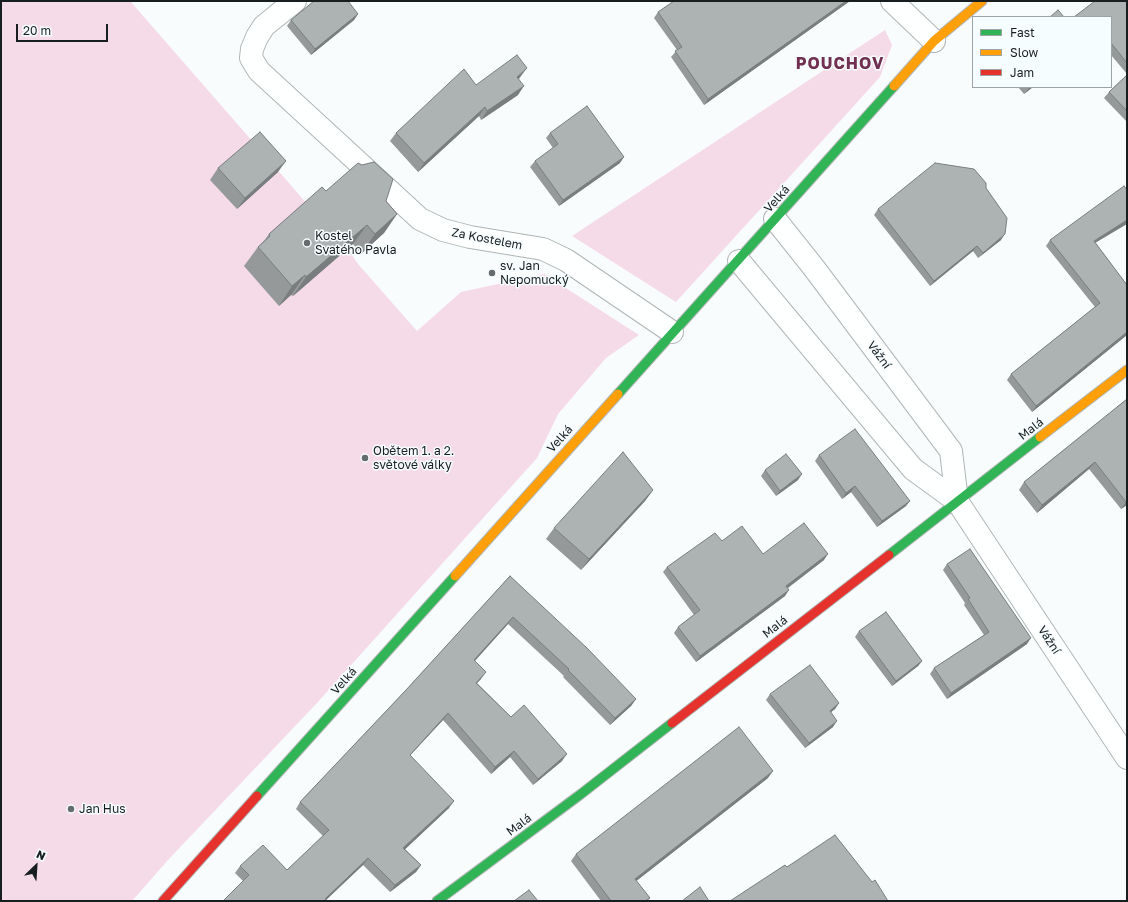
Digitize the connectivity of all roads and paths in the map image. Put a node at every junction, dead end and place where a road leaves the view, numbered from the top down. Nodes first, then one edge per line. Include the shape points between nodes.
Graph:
1 (295, 1) edge
2 (892, 1) edge
3 (982, 1) edge
4 (934, 41) junction
5 (775, 219) junction
6 (739, 261) junction
7 (672, 332) junction
8 (1127, 370) edge
9 (958, 501) junction
10 (1127, 758) edge
11 (163, 901) edge
12 (437, 901) edge

1 - 7 street, Za Kostelem via 264,26 256,37 251,58 259,71 420,219 443,230 470,237 543,249 566,260
2 - 4 street
3 - 4 street, Velká
4 - 5 street, Velká
5 - 6 street, Velká
5 - 9 street, Vážní via 951,451
6 - 7 street, Velká
6 - 9 street, Vážní via 913,469
7 - 11 street, Velká
8 - 9 street, Malá
9 - 10 street, Vážní
9 - 12 street, Malá via 581,794

